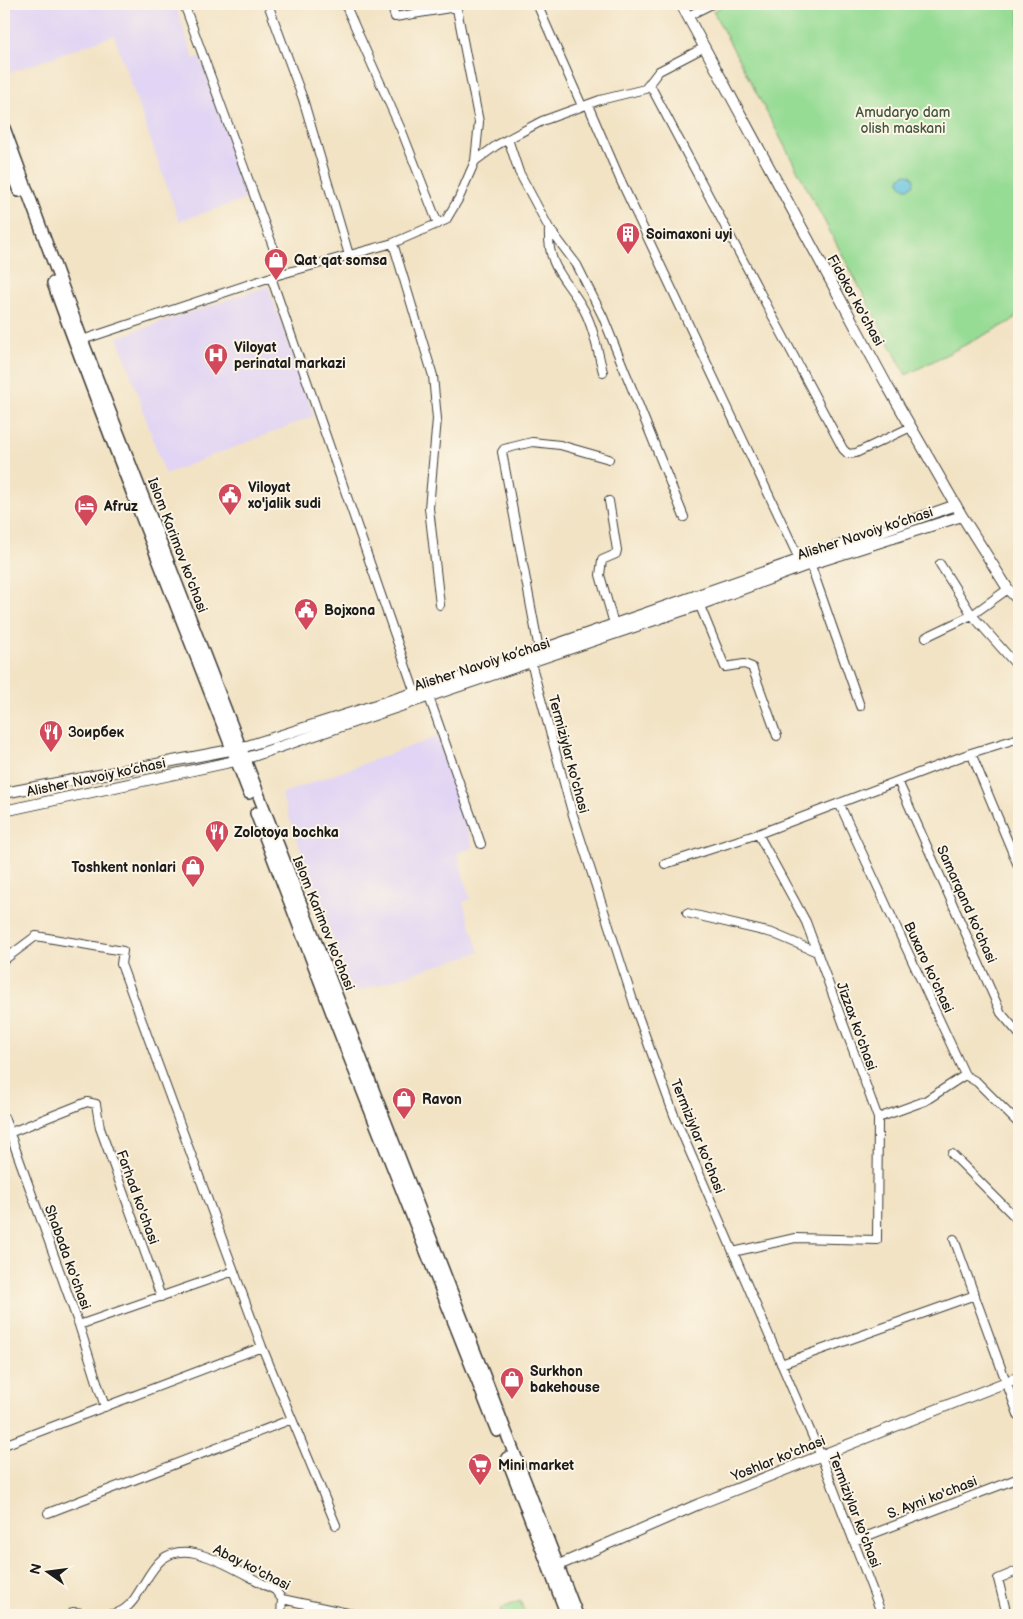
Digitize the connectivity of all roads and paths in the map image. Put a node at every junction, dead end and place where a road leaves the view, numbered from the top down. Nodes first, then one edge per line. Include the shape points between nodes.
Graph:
1 (184, 4) edge
2 (268, 4) edge
3 (345, 4) edge
4 (391, 4) edge
5 (537, 4) edge
6 (681, 4) edge
7 (712, 4) edge
8 (456, 5) edge
9 (688, 16) junction
10 (704, 47) junction
11 (649, 83) junction
12 (585, 106) junction
13 (4, 128) edge
14 (508, 139) junction
15 (4, 152) edge
16 (474, 161) junction
17 (438, 224) junction
18 (549, 228) junction
19 (393, 244) junction
20 (348, 255) junction
21 (283, 274) junction
22 (271, 277) junction
23 (82, 340) junction
24 (603, 372) dead end
25 (911, 427) junction
26 (609, 459) dead end
27 (609, 502) dead end
28 (956, 505) junction
29 (962, 516) junction
30 (684, 517) dead end
31 (805, 562) junction
32 (940, 564) dead end
33 (1008, 589) junction
34 (698, 601) junction
35 (1019, 601) edge
36 (440, 605) dead end
37 (972, 615) junction
38 (614, 624) junction
39 (926, 637) dead end
40 (535, 656) junction
41 (1019, 668) edge
42 (416, 696) junction
43 (428, 697) junction
44 (860, 706) dead end
45 (777, 736) dead end
46 (1019, 738) edge
47 (971, 753) junction
48 (238, 754) junction
49 (898, 781) junction
50 (4, 793) edge
51 (839, 803) junction
52 (4, 811) edge
53 (758, 834) junction
54 (481, 844) dead end
55 (665, 864) dead end
56 (1019, 868) edge
57 (687, 913) dead end
58 (817, 952) junction
59 (4, 960) edge
60 (1019, 1034) edge
61 (965, 1075) junction
62 (4, 1117) edge
63 (878, 1118) junction
64 (1019, 1124) edge
65 (7, 1134) edge
66 (952, 1154) dead end
67 (1019, 1222) edge
68 (954, 1239) dead end
69 (733, 1252) junction
70 (234, 1271) junction
71 (974, 1295) junction
72 (161, 1297) junction
73 (79, 1325) junction
74 (262, 1347) junction
75 (781, 1364) junction
76 (1019, 1376) edge
77 (1006, 1382) junction
78 (105, 1407) junction
79 (1019, 1417) edge
80 (292, 1419) junction
81 (4, 1445) edge
82 (821, 1456) junction
83 (1019, 1478) edge
84 (48, 1513) dead end
85 (336, 1525) dead end
86 (854, 1540) junction
87 (553, 1568) junction
88 (1019, 1570) edge
89 (282, 1599) junction
90 (72, 1612) dead end
91 (281, 1615) edge
92 (357, 1615) edge
93 (567, 1615) edge
94 (577, 1615) edge
95 (882, 1615) edge
96 (1008, 1615) edge

1 - 21 street
2 - 20 street via 302,99
3 - 17 street via 403,134
4 - 8 street via 394,17
5 - 12 street
6 - 9 main road, Fidokor ko'chasi
7 - 9 street
8 - 16 street via 479,122
9 - 10 main road, Fidokor ko'chasi
10 - 11 street via 659,71
10 - 25 main road, Fidokor ko'chasi
11 - 12 street via 644,89
11 - 25 street via 843,449 848,454 856,453
12 - 14 street via 542,121
12 - 31 street
13 - 23 main road, Islom Karimov ko'chasi
14 - 16 street
14 - 18 street via 519,172
15 - 48 main road, Islom Karimov ko'chasi via 79,355
16 - 17 street via 459,198 446,220
17 - 19 street
18 - 24 street via 548,249 556,268 584,311
18 - 30 street via 577,265 603,317
19 - 20 street
19 - 36 street via 433,376 438,419 429,508
20 - 21 street
21 - 22 street
22 - 23 street
22 - 42 street
23 - 48 main road, Islom Karimov ko'chasi
25 - 28 main road, Fidokor ko'chasi
26 - 40 street, Termiziylar ko'chasi via 560,445 532,442 502,452
27 - 38 street via 617,550 616,554 602,560 600,575
28 - 29 main road, Fidokor ko'chasi
28 - 31 main road, Alisher Navoiy ko’chasi
29 - 31 main road, Alisher Navoiy ko’chasi
29 - 33 main road, Fidokor ko'chasi
31 - 34 main road, Alisher Navoiy ko’chasi
31 - 44 street
32 - 37 street
33 - 35 main road, Fidokor ko'chasi
33 - 37 street
34 - 38 main road, Alisher Navoiy ko’chasi
34 - 40 main road, Alisher Navoiy ko’chasi
34 - 45 street via 725,667 744,664 752,667
37 - 39 street
37 - 41 street
38 - 40 main road, Alisher Navoiy ko’chasi
40 - 42 main road, Alisher Navoiy ko’chasi
40 - 43 main road, Alisher Navoiy ko’chasi
40 - 69 street, Termiziylar ko'chasi via 572,812 637,1013 674,1115
42 - 43 main road, Alisher Navoiy ko’chasi
42 - 48 main road, Alisher Navoiy ko’chasi
43 - 54 street
46 - 47 street
47 - 49 street
47 - 56 street
48 - 50 main road, Alisher Navoiy ko’chasi
48 - 52 main road, Alisher Navoiy ko’chasi
48 - 87 main road, Islom Karimov ko'chasi
49 - 51 street
49 - 60 street, Samarqand ko'chasi via 1001,1013
51 - 53 street
51 - 61 street, Buxaro ko'chasi
53 - 55 street
53 - 58 street, Jizzax ko'chasi via 806,922
57 - 58 street via 772,933
58 - 63 street, Jizzax ko'chasi
59 - 70 street via 36,936 123,950 121,964
61 - 63 street via 925,1101
61 - 64 street, Buxaro ko'chasi via 977,1082
62 - 65 street, Shabada ko'chasi
63 - 69 street, Jizzax ko'chasi via 876,1240 795,1238
65 - 72 street, Farhad ko'chasi via 87,1102 96,1104 100,1128
65 - 73 street, Shabada ko'chasi
66 - 67 street
68 - 71 street
69 - 75 street, Termiziylar ko'chasi
70 - 72 street
70 - 74 street
71 - 75 street
71 - 77 street
72 - 73 street
73 - 78 street, Shabada ko'chasi
74 - 78 street
74 - 80 street
75 - 82 street, Termiziylar ko'chasi
76 - 77 main road, Yoshlar ko'chasi
77 - 79 street
77 - 82 main road, Yoshlar ko'chasi
78 - 81 street
80 - 84 street
80 - 85 street
82 - 86 street, Termiziylar ko'chasi
82 - 87 main road, Yoshlar ko'chasi via 699,1504
83 - 86 street, S. Ayni ko'chasi
86 - 95 street, Termiziylar ko'chasi
87 - 93 main road, Islom Karimov ko'chasi
87 - 94 main road, Islom Karimov ko'chasi
88 - 96 street via 998,1579
89 - 90 street, Abay ko'chasi via 276,1590 216,1562 194,1553 176,1554 161,1560 122,1611
89 - 91 street
89 - 92 street, Abay ko'chasi

